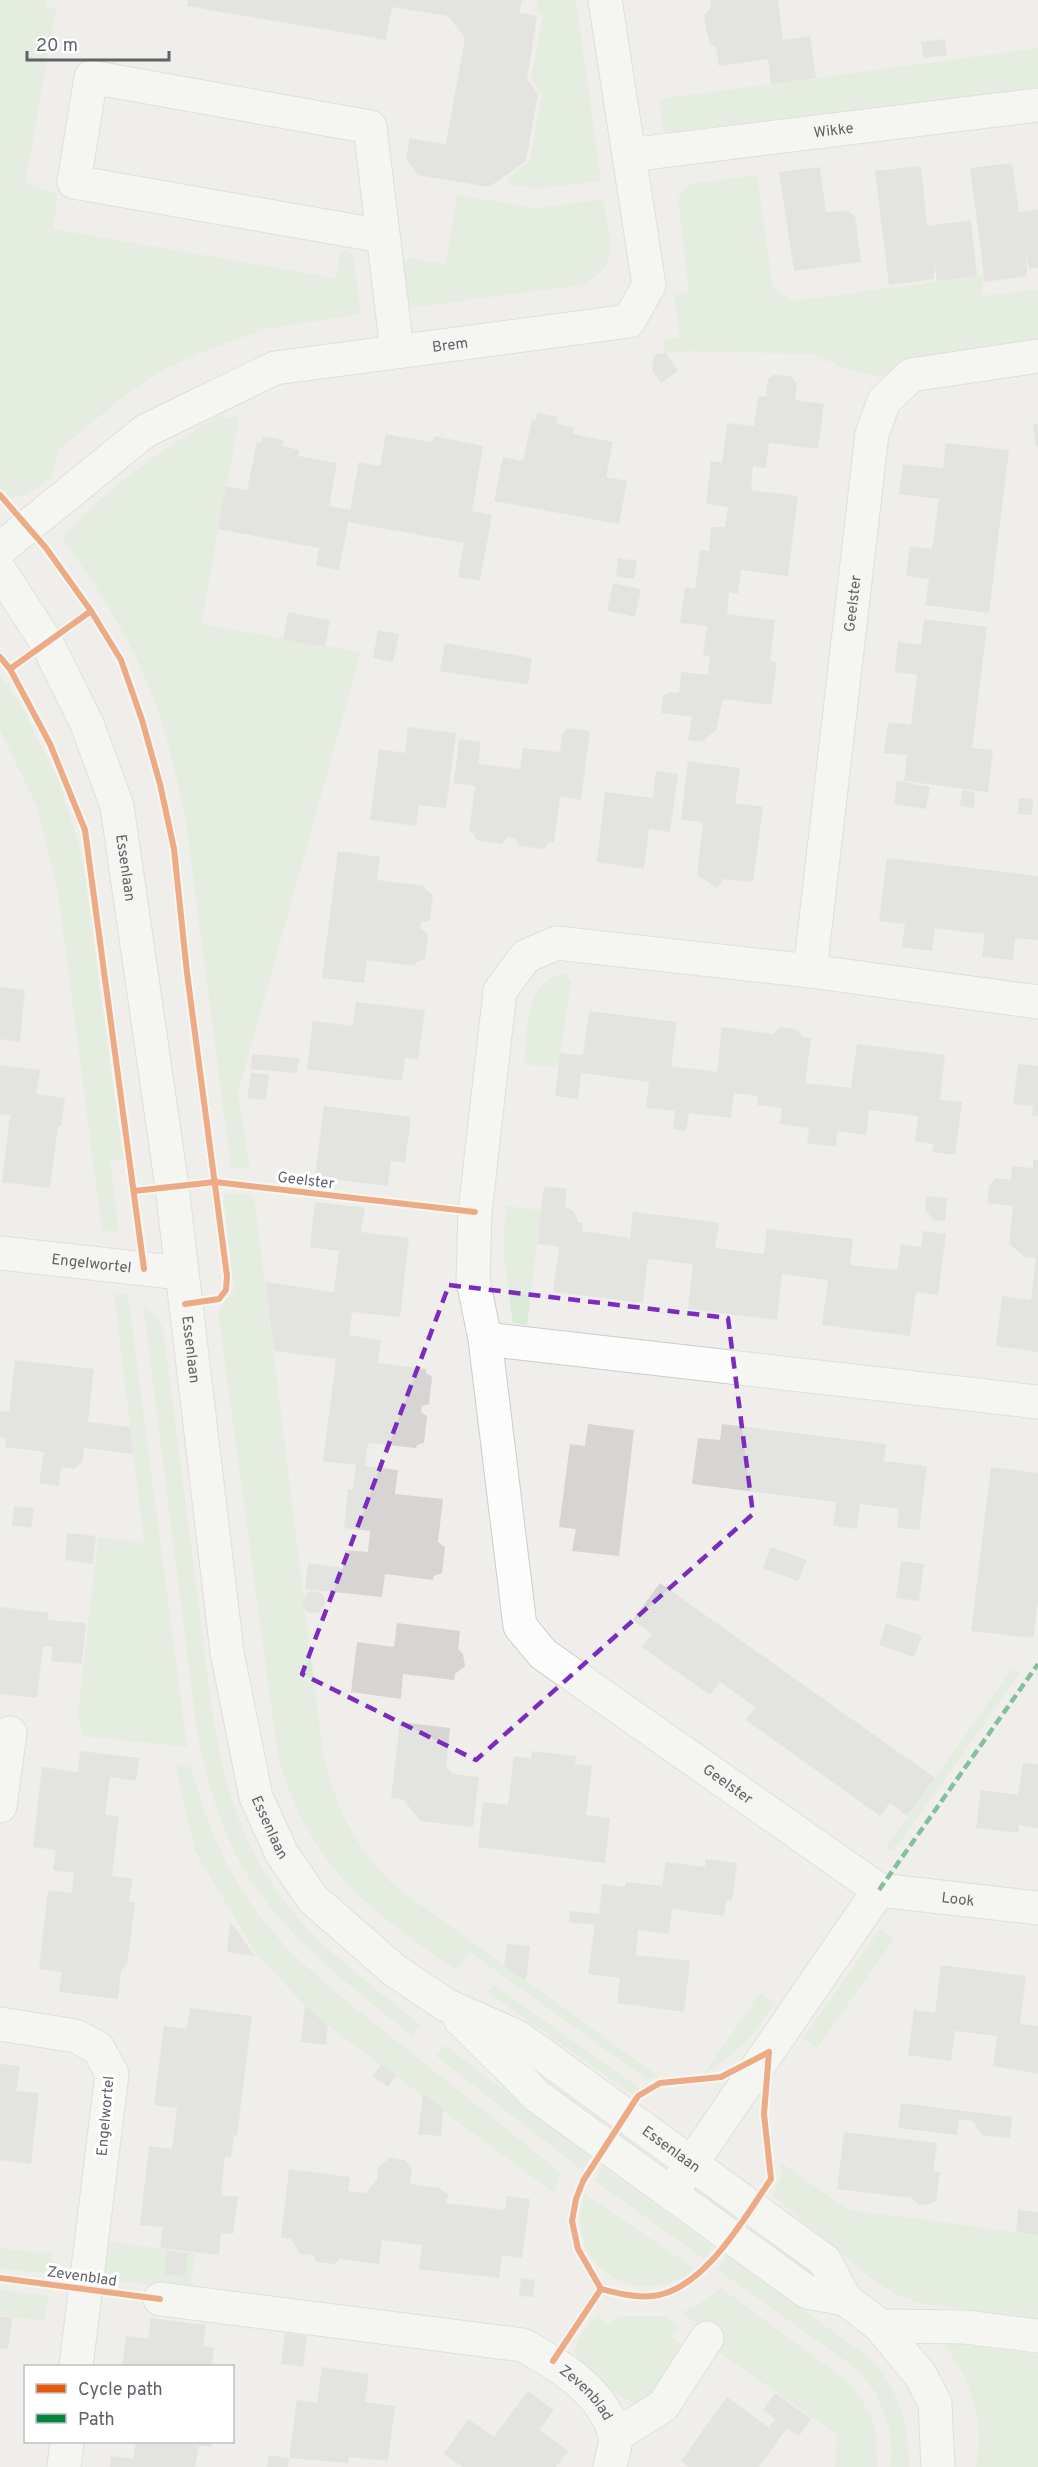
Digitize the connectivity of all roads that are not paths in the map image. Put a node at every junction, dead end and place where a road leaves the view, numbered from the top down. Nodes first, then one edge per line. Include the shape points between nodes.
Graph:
1 (605, 0) edge
2 (1038, 105) edge
3 (629, 155) junction
4 (382, 236) junction
5 (397, 350) junction
6 (1038, 357) edge
7 (0, 549) edge
8 (0, 571) edge
9 (810, 971) junction
10 (1038, 1002) edge
11 (0, 1253) edge
12 (182, 1273) junction
13 (486, 1339) junction
14 (1038, 1402) edge
15 (10, 1733) dead end
16 (0, 1806) edge
17 (879, 1890) junction
18 (1038, 1908) edge
19 (446, 2005) junction
20 (0, 2024) edge
21 (692, 2162) junction
22 (672, 2194) junction
23 (86, 2288) joint
24 (160, 2299) dead end
25 (845, 2299) junction
26 (880, 2326) junction
27 (1038, 2337) edge
28 (707, 2338) dead end
29 (76, 2365) edge
30 (68, 2443) edge
31 (613, 2452) edge
32 (64, 2467) edge
33 (938, 2467) edge

1 - 3 street, Brem
2 - 3 street, Wikke
3 - 5 street, Brem via 649,285 629,321
4 - 4 street via 370,127 92,77 74,182
4 - 5 street
5 - 7 street, Brem via 275,368 145,431
6 - 9 street, Geelster via 911,375 884,401 872,434
8 - 12 street, Essenlaan via 47,643 72,693 117,806
9 - 10 street, Geelster
9 - 13 street, Geelster via 557,944 526,956 500,991 475,1212 474,1280
11 - 12 street, Engelwortel
12 - 19 street, Essenlaan via 228,1652 256,1797 282,1854 313,1899 394,1970
13 - 14 street
13 - 17 street, Geelster via 520,1626 543,1654
15 - 16 street
17 - 18 street, Look
17 - 21 street
19 - 21 street, Essenlaan via 518,2037
19 - 22 street, Essenlaan via 537,2096
20 - 23 street, Engelwortel via 76,2036 98,2048 112,2074
21 - 22 street
21 - 25 street, Essenlaan via 825,2261
22 - 25 street, Essenlaan via 807,2292
23 - 29 street, Zevenblad
24 - 31 street, Zevenblad via 523,2345 553,2361 600,2403
25 - 26 street, Essenlaan
26 - 27 street via 965,2327
26 - 33 street, Essenlaan via 921,2376 935,2403
28 - 31 street, Zevenblad via 663,2406
30 - 32 street

